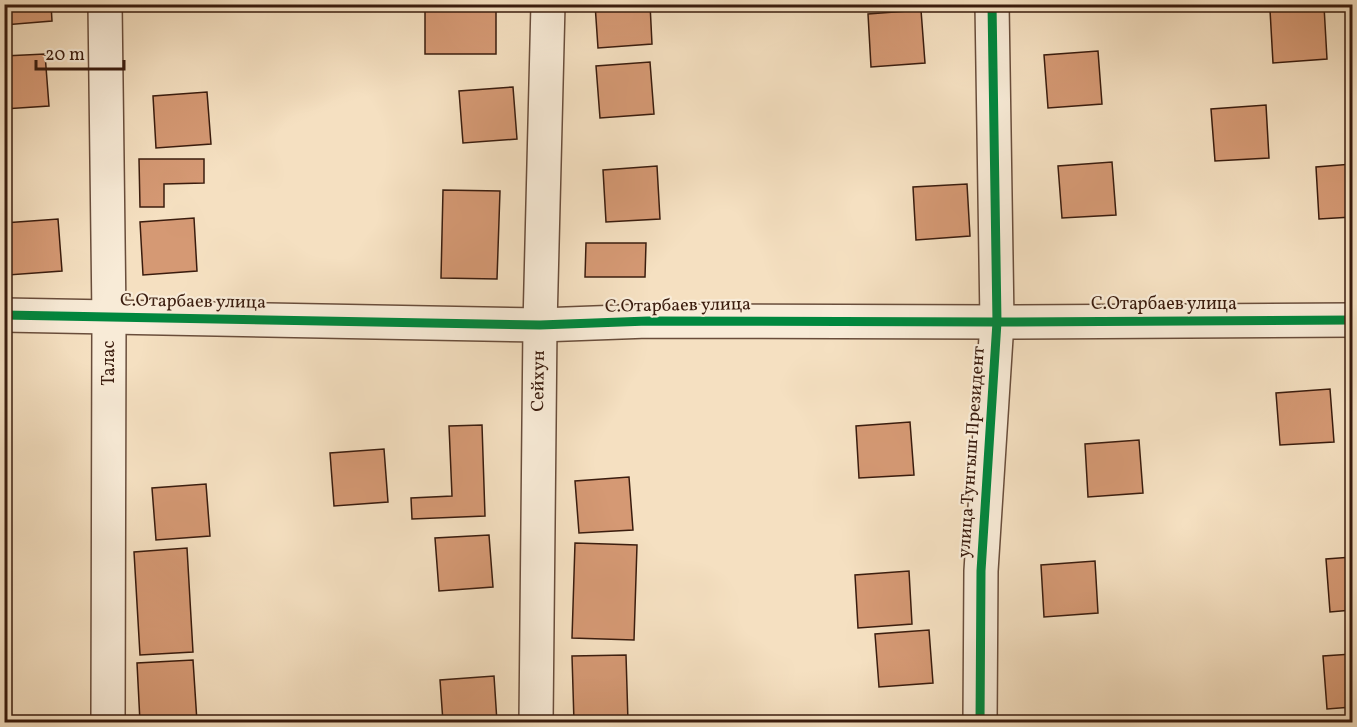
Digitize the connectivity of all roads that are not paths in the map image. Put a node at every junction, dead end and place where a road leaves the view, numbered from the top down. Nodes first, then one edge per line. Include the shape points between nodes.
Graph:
1 (105, 4) edge
2 (548, 4) edge
3 (992, 4) edge
4 (4, 315) edge
5 (109, 316) junction
6 (1353, 320) edge
7 (997, 322) junction
8 (540, 326) junction
9 (108, 723) edge
10 (536, 723) edge
11 (980, 723) edge

1 - 5 street, Талас
2 - 8 street, Сейхун
3 - 7 street, улица Тунгыш Президент
4 - 5 street, С.Отарбаев улица
5 - 8 street, С.Отарбаев улица
5 - 9 street, Талас
6 - 7 street, С.Отарбаев улица
7 - 8 street, С.Отарбаев улица via 648,321
7 - 11 street, улица Тунгыш Президент via 981,571
8 - 10 street, Сейхун

